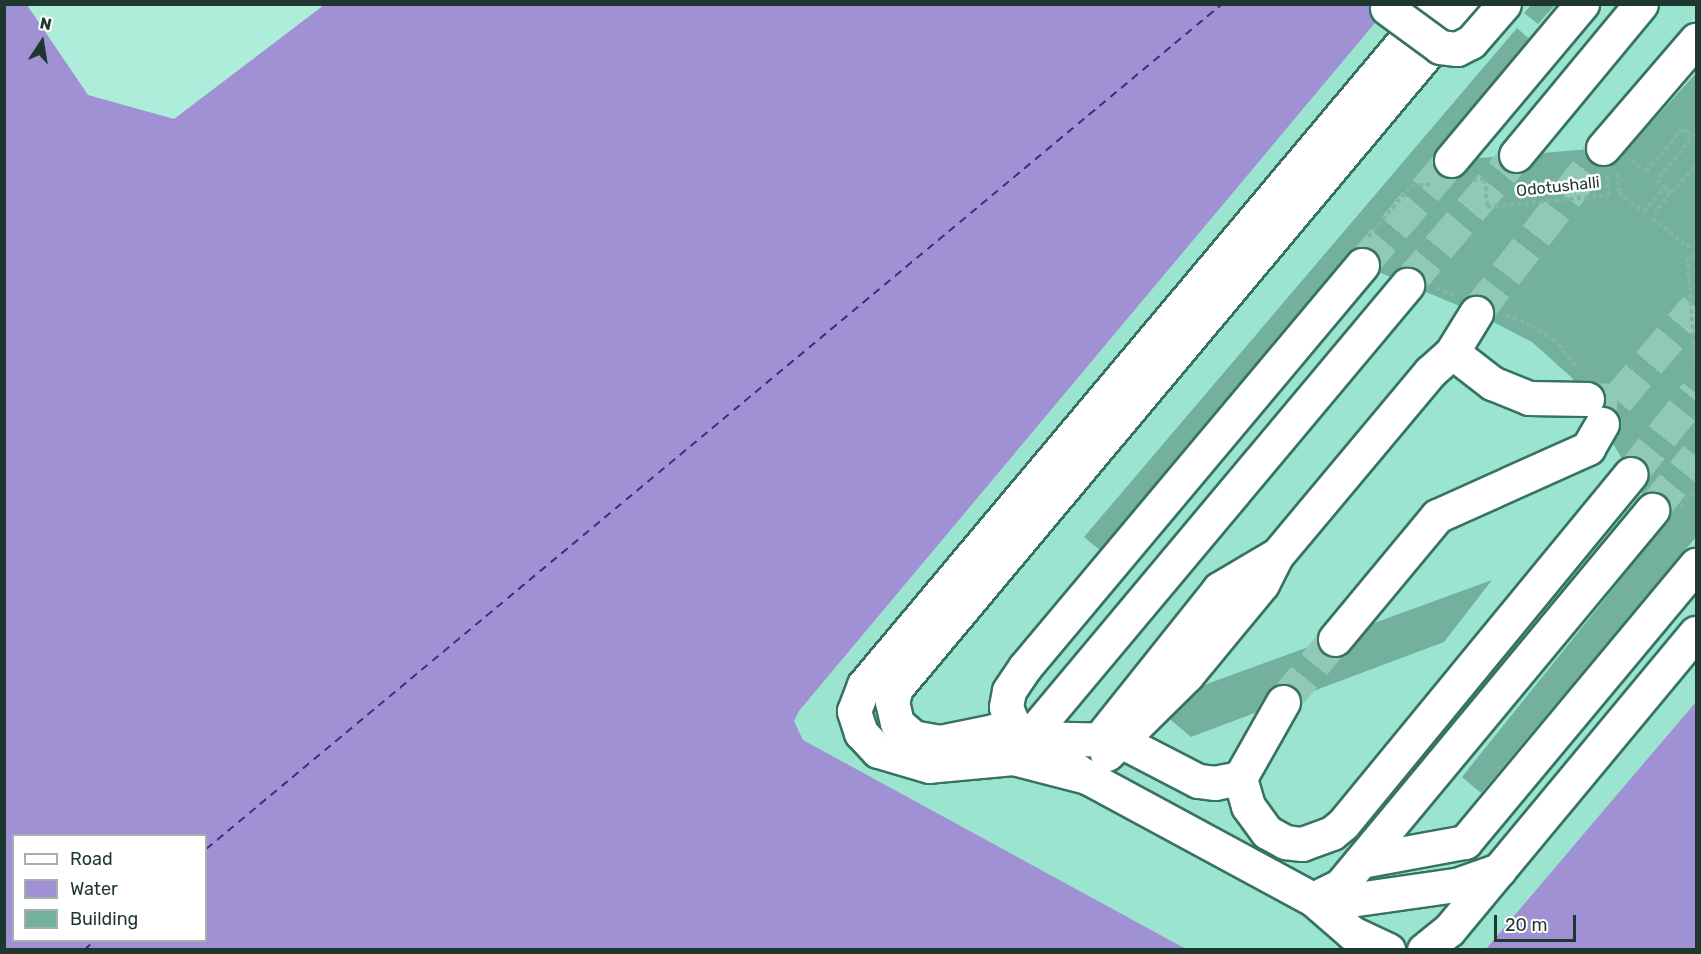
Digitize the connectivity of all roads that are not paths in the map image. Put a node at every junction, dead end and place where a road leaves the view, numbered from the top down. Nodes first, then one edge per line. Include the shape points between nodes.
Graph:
1 (1435, 4) edge
2 (1467, 4) edge
3 (1504, 4) edge
4 (1582, 4) edge
5 (1641, 4) edge
6 (1387, 8) dead end
7 (1696, 40) edge
8 (1516, 155) tunnel mouth
9 (1609, 161) tunnel mouth
10 (1453, 175) tunnel mouth
11 (1361, 256) tunnel mouth
12 (1407, 285) tunnel mouth
13 (1476, 313) tunnel mouth
14 (1452, 352) junction
15 (1631, 474) tunnel mouth
16 (1652, 510) tunnel mouth
17 (1696, 565) edge
18 (1696, 633) edge
19 (1335, 639) tunnel mouth
20 (1283, 702) tunnel mouth
21 (1028, 738) junction
22 (1109, 740) junction
23 (1087, 777) junction
24 (1240, 778) junction
25 (1361, 861) junction
26 (1499, 870) junction
27 (1313, 899) junction
28 (1388, 950) edge
29 (1424, 950) edge

1 - 23 lane via 864,685 854,711 861,733 878,752 929,766 1013,758
2 - 21 lane via 897,688 892,702 897,723 913,737 940,742 994,731
3 - 6 lane, bridge via 1472,42 1458,49 1440,47
4 - 10 lane
5 - 8 lane
7 - 9 lane
11 - 21 lane via 1025,667 1009,691 1006,707 1012,722
12 - 21 lane
13 - 14 lane
14 - 19 lane via 1492,383 1528,398 1595,412 1588,448 1437,516
14 - 22 lane via 1430,372 1277,555 1219,589 1125,704
15 - 24 lane via 1332,833 1302,844 1285,842 1267,832 1248,806
16 - 25 lane
17 - 25 lane via 1465,842
18 - 26 lane
20 - 24 lane
21 - 22 lane
21 - 23 lane
22 - 23 lane
22 - 24 lane via 1198,781 1215,783
23 - 27 lane
25 - 27 lane via 1340,886
26 - 27 lane via 1456,885 1350,900
26 - 29 lane via 1449,930
27 - 28 lane via 1352,933

